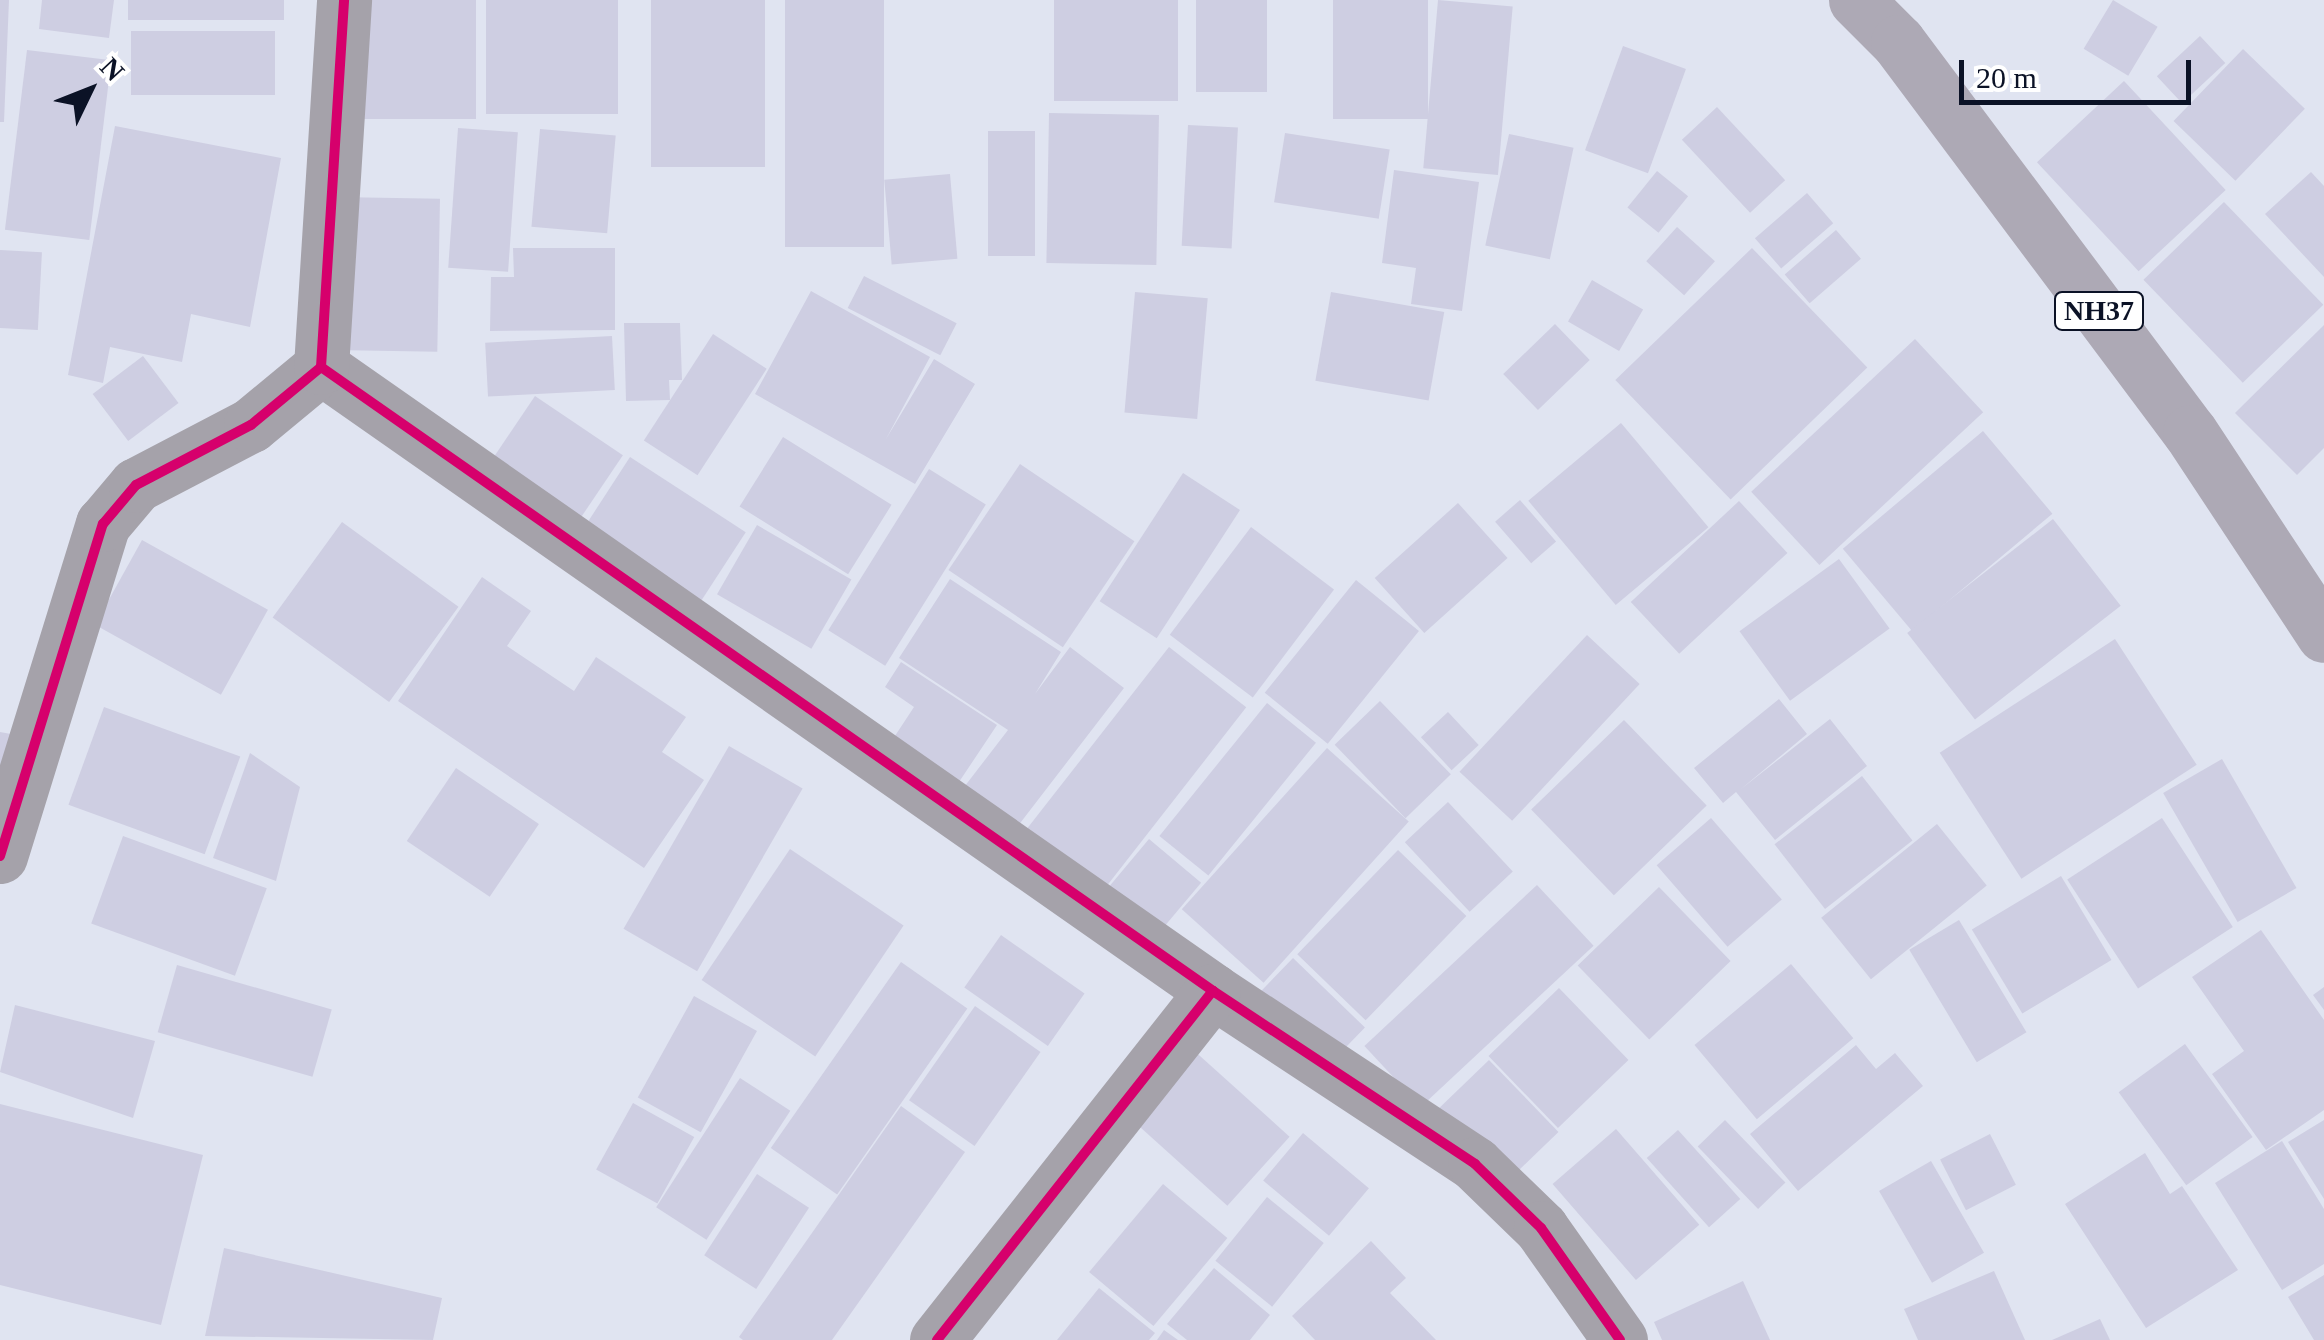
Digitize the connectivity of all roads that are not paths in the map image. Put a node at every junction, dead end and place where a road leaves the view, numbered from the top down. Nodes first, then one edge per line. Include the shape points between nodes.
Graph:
1 (344, 0) edge
2 (1856, 0) edge
3 (321, 368) junction
4 (2324, 635) edge
5 (0, 856) edge
6 (1213, 992) junction
7 (937, 1340) edge
8 (1620, 1340) edge

1 - 3 street
2 - 4 highway, NH37 via 1898,42 2190,432
3 - 5 street via 251,425 136,485 103,524
3 - 6 street
6 - 7 street
6 - 8 street via 1475,1164 1542,1228

